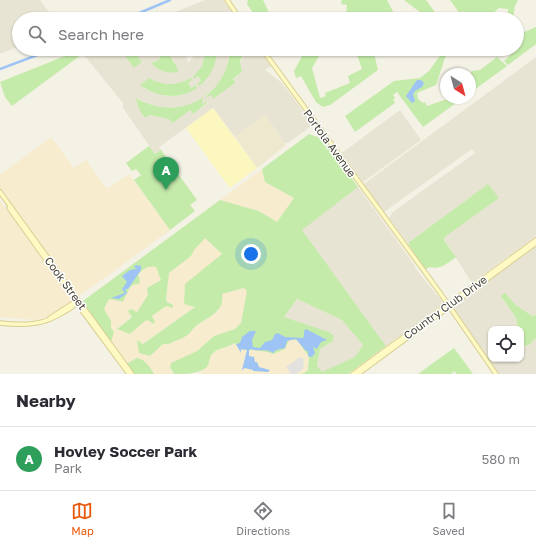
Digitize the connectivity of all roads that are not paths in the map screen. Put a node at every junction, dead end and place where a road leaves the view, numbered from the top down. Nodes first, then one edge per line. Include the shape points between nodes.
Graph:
1 (227, 0) edge
2 (235, 12) edge
3 (267, 56) edge
4 (0, 192) edge
5 (0, 196) edge
6 (18, 222) junction
7 (24, 225) junction
8 (398, 237) junction
9 (536, 240) edge
10 (536, 243) edge
11 (416, 263) junction
12 (51, 267) junction
13 (424, 270) junction
14 (58, 271) junction
15 (464, 293) junction
16 (442, 297) junction
17 (460, 299) junction
18 (77, 301) junction
19 (448, 306) junction
20 (0, 321) edge
21 (94, 326) junction
22 (106, 338) junction
23 (116, 356) junction
24 (375, 360) junction
25 (124, 363) junction
26 (368, 363) junction
27 (360, 373) edge
28 (129, 374) edge
29 (132, 374) edge
30 (353, 374) edge
31 (496, 374) edge

1 - 2 main road
3 - 8 main road, Portola Avenue
4 - 7 main road, Cook Street
5 - 6 main road, Cook Street
6 - 7 main road
6 - 12 main road, Cook Street
7 - 14 main road, Cook Street
8 - 11 main road, Portola Avenue
8 - 13 main road, Portola Avenue
9 - 15 main road, Country Club Drive
10 - 17 main road, Country Club Drive
11 - 13 main road
11 - 16 main road, Portola Avenue
12 - 14 main road
12 - 18 main road, Cook Street
13 - 16 main road, Portola Avenue
14 - 18 main road, Cook Street
15 - 17 main road
15 - 19 main road, Country Club Drive
16 - 19 main road, Portola Avenue
17 - 19 main road, Country Club Drive
18 - 20 main road via 45,320 27,323
18 - 21 main road, Cook Street
18 - 22 main road, Cook Street
19 - 24 main road, Country Club Drive
19 - 31 main road, Portola Avenue
21 - 22 main road
21 - 23 main road, Cook Street
22 - 25 main road, Cook Street
23 - 25 main road
23 - 28 main road, Cook Street
24 - 26 main road, Country Club Drive
24 - 27 main road, Country Club Drive
25 - 29 main road, Cook Street
26 - 27 main road
26 - 30 main road, Country Club Drive

